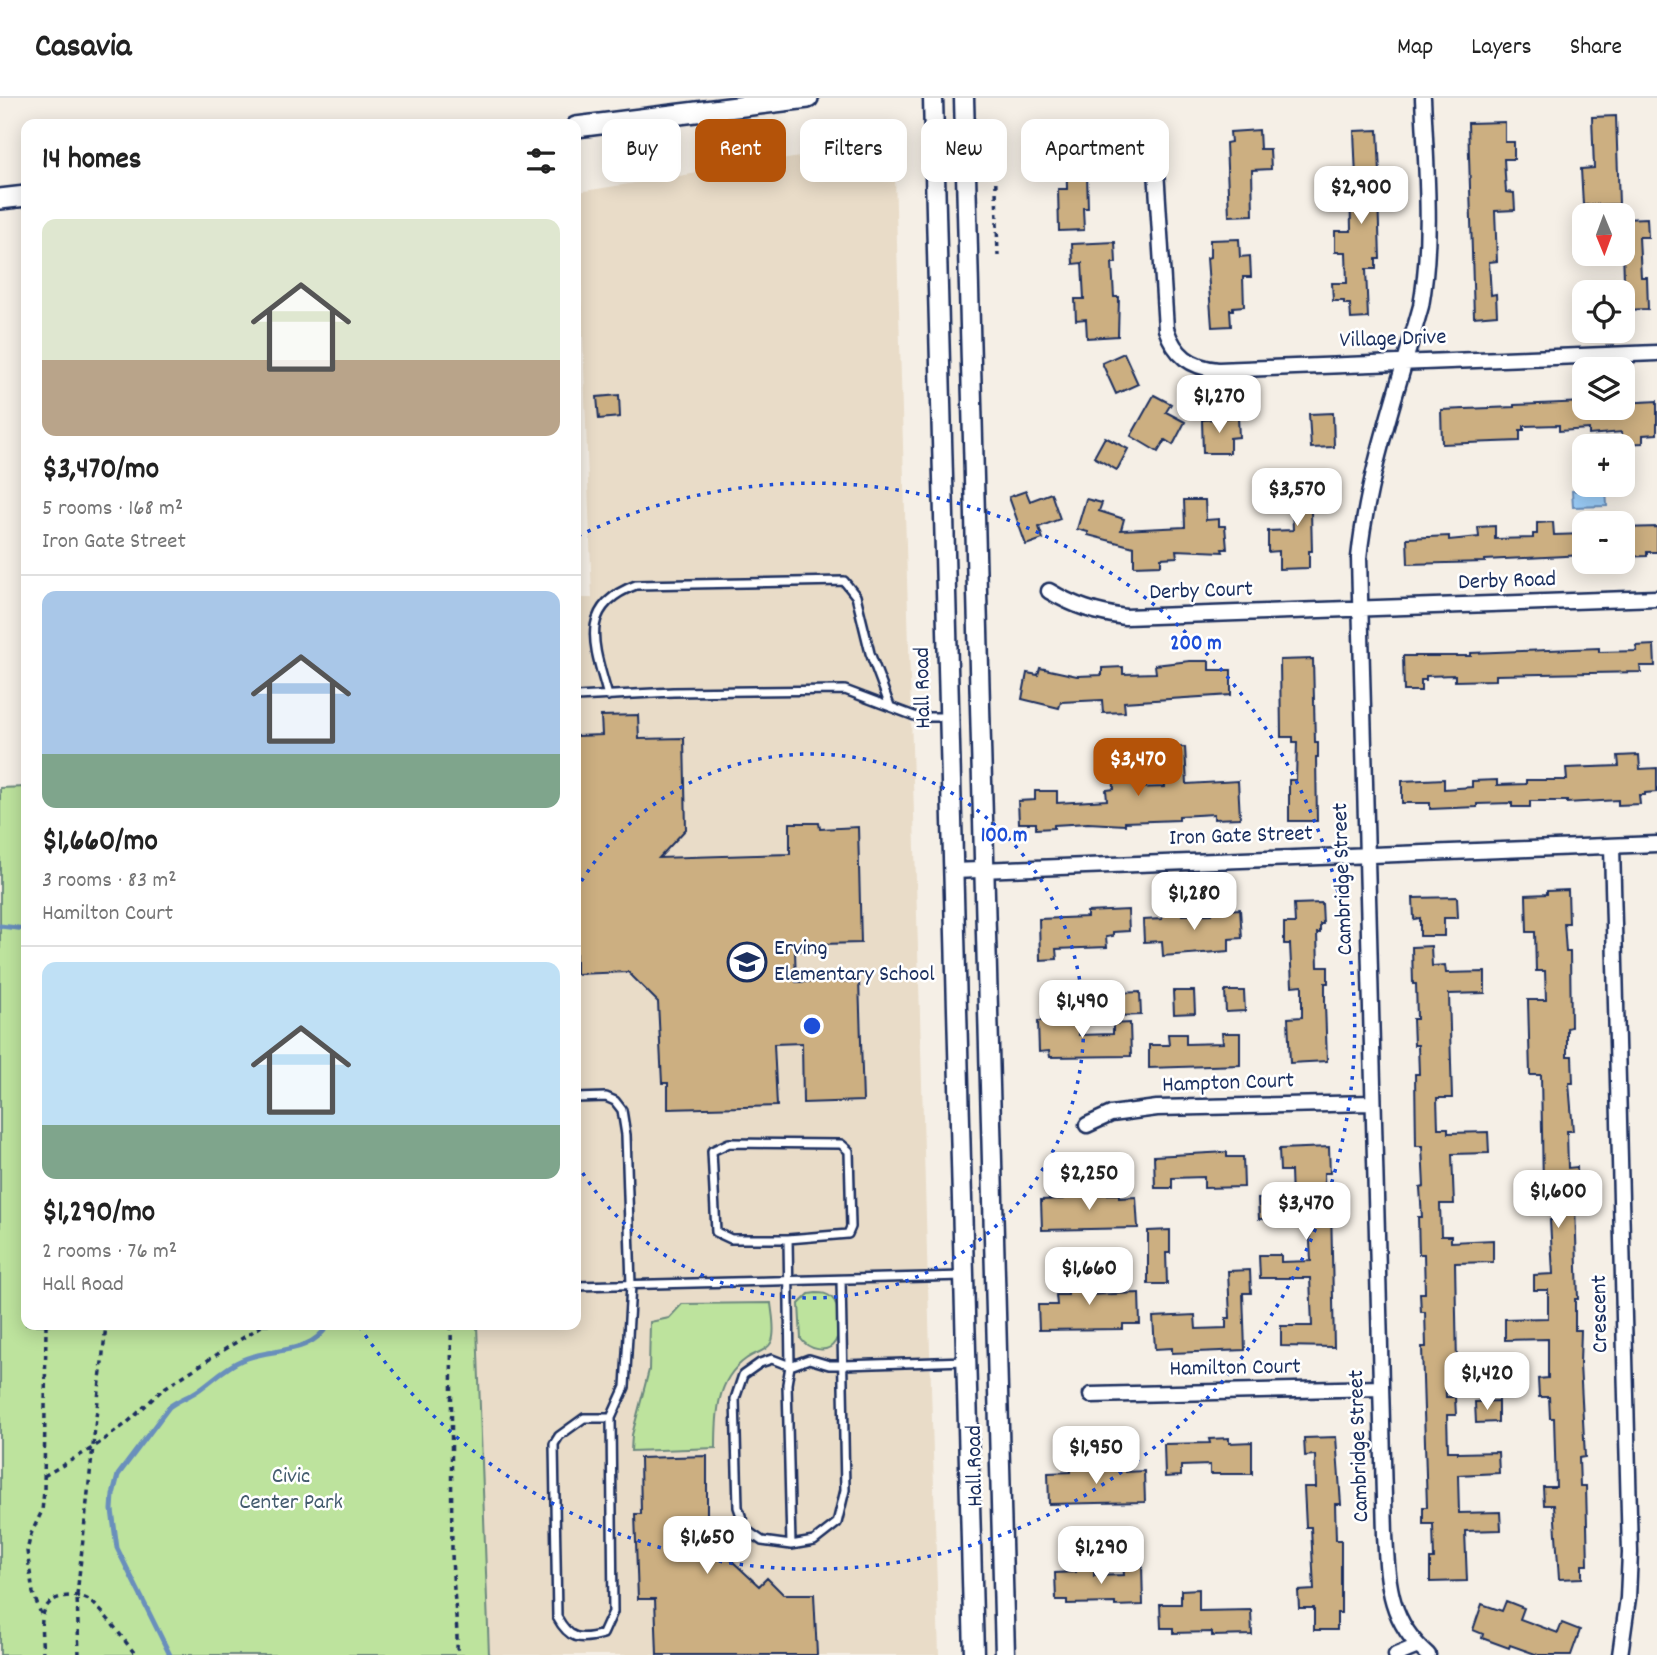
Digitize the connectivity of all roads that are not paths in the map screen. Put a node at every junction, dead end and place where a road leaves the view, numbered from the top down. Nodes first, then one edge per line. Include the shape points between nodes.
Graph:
1 (808, 98) edge
2 (933, 98) edge
3 (964, 98) edge
4 (1423, 98) edge
5 (581, 126) edge
6 (1157, 182) edge
7 (21, 197) edge
8 (0, 199) edge
9 (1657, 353) edge
10 (1405, 363) junction
11 (1049, 591) dead end
12 (1657, 598) edge
13 (1360, 610) junction
14 (608, 696) junction
15 (581, 697) edge
16 (890, 706) junction
17 (980, 716) junction
18 (949, 717) junction
19 (1657, 844) edge
20 (1612, 846) junction
21 (1366, 855) junction
22 (984, 870) junction
23 (953, 871) junction
24 (581, 1098) edge
25 (1373, 1103) junction
26 (1087, 1125) dead end
27 (788, 1239) junction
28 (995, 1275) junction
29 (964, 1276) junction
30 (841, 1280) junction
31 (789, 1282) junction
32 (631, 1285) junction
33 (581, 1286) edge
34 (967, 1361) junction
35 (844, 1365) junction
36 (790, 1366) junction
37 (1381, 1388) junction
38 (1091, 1395) dead end
39 (611, 1419) junction
40 (791, 1545) junction
41 (1423, 1650) edge
42 (974, 1655) edge
43 (1005, 1655) edge
44 (1396, 1655) edge
45 (1620, 1655) edge

1 - 5 main road
2 - 18 street, Hall Road
3 - 17 street, Hall Road
4 - 10 street, Cambridge Street via 1428,260
6 - 10 street, Village Drive via 1166,329 1176,350 1192,364 1217,370
7 - 8 main road
9 - 10 street, Village Drive
10 - 13 street, Cambridge Street via 1363,515
11 - 13 street, Derby Court via 1094,613 1125,617
12 - 13 street, Derby Road
13 - 21 street, Cambridge Street
14 - 15 lane
14 - 16 lane via 845,690
14 - 16 lane via 593,642 595,618 617,592 636,585 844,581 856,596
16 - 18 lane via 917,717
17 - 18 street
17 - 22 street, Hall Road
18 - 23 street, Hall Road
19 - 20 street, Iron Gate Street
20 - 21 street, Iron Gate Street
20 - 45 street, Crescent via 1630,1553
21 - 22 street, Iron Gate Street
21 - 25 street, Cambridge Street
22 - 23 street, Iron Gate Street
22 - 28 street, Hall Road
23 - 29 street, Hall Road
24 - 32 lane via 606,1097 622,1110
25 - 26 street, Hampton Court via 1157,1108 1111,1114
25 - 37 street, Cambridge Street
27 - 27 lane via 848,1234 849,1151 841,1144 729,1143 712,1150 716,1232 731,1239
27 - 31 lane
28 - 29 street
28 - 43 street, Hall Road
29 - 30 lane
29 - 34 street, Hall Road
30 - 31 lane
30 - 35 lane
31 - 32 lane
31 - 36 lane
32 - 33 lane
32 - 39 lane via 625,1387
34 - 35 lane
34 - 42 street, Hall Road
35 - 36 lane via 809,1359
35 - 40 lane via 845,1490 837,1523 814,1541
36 - 40 lane
36 - 40 lane via 772,1359 760,1363 743,1374 735,1399 738,1507 746,1530 762,1541
37 - 38 street, Hamilton Court
37 - 41 street, Cambridge Street via 1388,1585 1399,1620
39 - 39 lane via 584,1418 554,1444 557,1617 565,1631 577,1638 603,1634 613,1612
41 - 44 street

